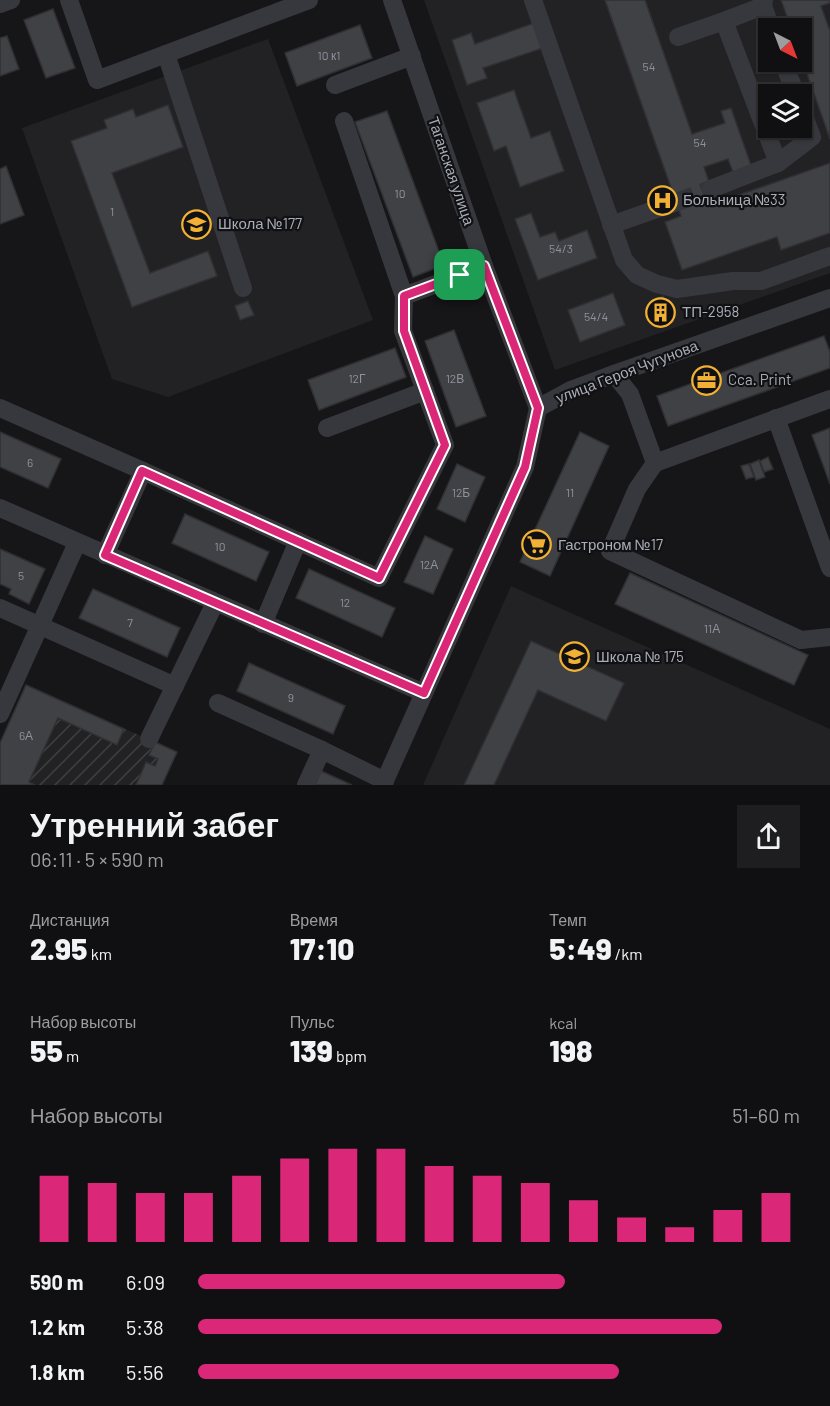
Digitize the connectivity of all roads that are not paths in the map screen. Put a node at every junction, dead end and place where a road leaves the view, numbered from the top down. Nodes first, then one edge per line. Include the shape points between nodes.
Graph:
1 (69, 0) edge
2 (309, 0) edge
3 (392, 0) edge
4 (534, 0) edge
5 (763, 3) edge
6 (768, 18) edge
7 (724, 21) junction
8 (678, 38) dead end
9 (166, 54) junction
10 (412, 56) junction
11 (335, 85) dead end
12 (345, 121) dead end
13 (811, 138) edge
14 (778, 164) junction
15 (711, 189) tunnel mouth
16 (677, 202) tunnel mouth
17 (611, 225) junction
18 (830, 256) edge
19 (484, 266) junction
20 (243, 288) dead end
21 (404, 296) junction
22 (827, 305) edge
23 (614, 374) junction
24 (425, 391) junction
25 (830, 399) edge
26 (0, 408) edge
27 (538, 408) junction
28 (776, 418) junction
29 (327, 428) dead end
30 (655, 463) junction
31 (142, 471) junction
32 (0, 508) edge
33 (297, 541) junction
34 (77, 543) junction
35 (105, 555) junction
36 (830, 568) edge
37 (215, 603) junction
38 (0, 608) edge
39 (262, 624) junction
40 (40, 626) junction
41 (830, 638) edge
42 (175, 686) junction
43 (424, 693) junction
44 (218, 703) dead end
45 (0, 714) edge
46 (149, 739) dead end
47 (322, 750) junction
48 (384, 783) edge
49 (306, 785) edge

1 - 9 street via 97,80
2 - 9 street
3 - 10 street, Таганская улица
4 - 17 street
5 - 6 street
5 - 7 street
7 - 8 street
7 - 14 street
9 - 20 street
10 - 11 street
10 - 19 street, Таганская улица
12 - 21 street
13 - 14 street
14 - 15 street
16 - 17 street
17 - 18 street via 624,260 638,275 677,289 761,281
19 - 21 street
19 - 27 street, Таганская улица
21 - 24 street via 404,331
22 - 23 street, улица Героя Чугунова
23 - 27 street, улица Героя Чугунова
23 - 30 street via 630,394
24 - 29 street
24 - 33 street via 445,445 379,578
25 - 28 street
26 - 31 street
27 - 43 street, улица Героя Чугунова via 525,467
28 - 30 street
28 - 36 street
30 - 41 street via 637,489 610,551 801,640
31 - 33 street
31 - 35 street
32 - 34 street
33 - 39 street
34 - 35 street
34 - 40 street
35 - 37 street
37 - 39 street
37 - 42 street
38 - 40 street
39 - 43 street
40 - 42 street
40 - 45 street
42 - 46 street
43 - 48 street, улица Героя Чугунова
44 - 47 street
47 - 48 street
47 - 49 street

